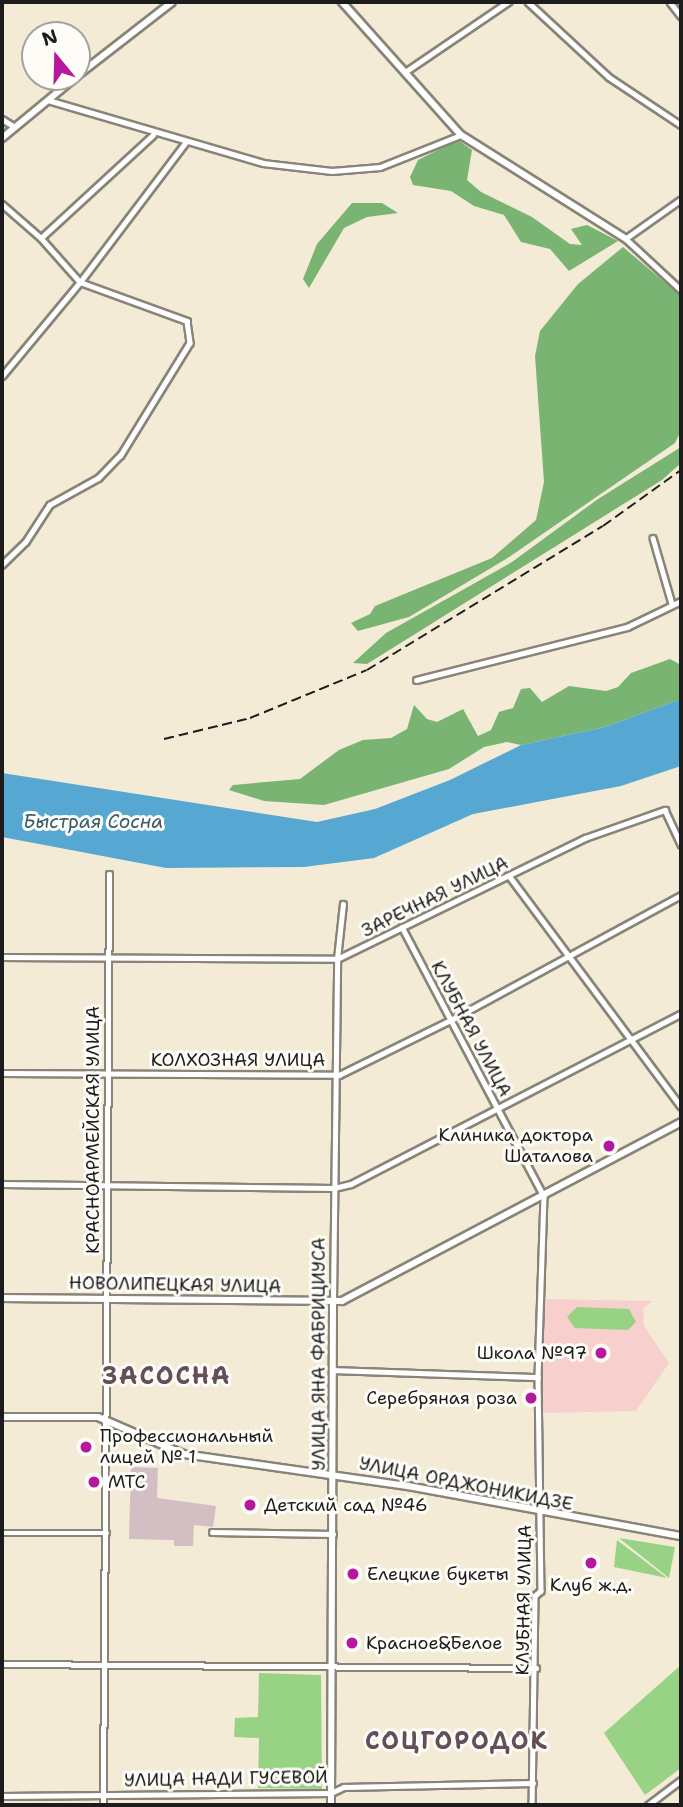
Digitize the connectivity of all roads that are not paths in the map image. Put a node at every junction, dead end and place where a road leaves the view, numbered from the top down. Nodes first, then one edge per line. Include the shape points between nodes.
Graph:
1 (172, 2) edge
2 (342, 2) edge
3 (508, 2) edge
4 (528, 2) edge
5 (670, 2) edge
6 (681, 16) edge
7 (91, 66) edge
8 (404, 73) junction
9 (59, 91) edge
10 (48, 100) junction
11 (2, 120) edge
12 (681, 125) edge
13 (15, 127) junction
14 (154, 134) junction
15 (461, 135) junction
16 (2, 138) edge
17 (185, 143) junction
18 (681, 200) edge
19 (2, 204) edge
20 (41, 238) junction
21 (626, 239) junction
22 (80, 282) junction
23 (681, 290) edge
24 (2, 376) edge
25 (653, 538) dead end
26 (2, 565) edge
27 (681, 601) edge
28 (672, 604) junction
29 (416, 680) dead end
30 (681, 844) edge
31 (109, 874) dead end
32 (510, 877) junction
33 (681, 895) edge
34 (343, 904) dead end
35 (402, 927) junction
36 (568, 955) junction
37 (2, 957) edge
38 (107, 958) junction
39 (337, 960) junction
40 (681, 1014) edge
41 (451, 1020) junction
42 (634, 1038) junction
43 (2, 1073) edge
44 (107, 1074) junction
45 (339, 1075) junction
46 (681, 1106) edge
47 (498, 1108) junction
48 (681, 1122) edge
49 (2, 1184) edge
50 (108, 1184) junction
51 (334, 1188) junction
52 (544, 1196) junction
53 (107, 1297) junction
54 (2, 1298) edge
55 (333, 1301) junction
56 (334, 1370) junction
57 (538, 1377) junction
58 (2, 1417) edge
59 (106, 1420) junction
60 (332, 1473) junction
61 (540, 1512) junction
62 (107, 1532) junction
63 (212, 1532) dead end
64 (2, 1533) edge
65 (334, 1534) junction
66 (681, 1536) edge
67 (2, 1664) edge
68 (105, 1665) junction
69 (333, 1667) junction
70 (536, 1668) junction
71 (681, 1780) edge
72 (533, 1783) junction
73 (331, 1793) junction
74 (103, 1795) junction
75 (2, 1796) edge
76 (103, 1805) edge
77 (331, 1805) edge
78 (532, 1805) edge
79 (648, 1805) edge

1 - 7 street
2 - 8 street
3 - 8 street
4 - 12 street via 609,77
5 - 6 street
8 - 15 street
9 - 10 street
10 - 13 street
10 - 14 street
11 - 13 street
13 - 16 street
14 - 17 street
14 - 20 street
15 - 17 street via 380,167 332,171 263,163
15 - 21 street
17 - 22 street
18 - 21 street
19 - 20 street
20 - 22 street
21 - 23 street
22 - 24 street
22 - 26 street via 187,321 190,343 121,455 99,478 51,505 26,542
25 - 28 street
27 - 28 street
28 - 29 street via 627,627
30 - 32 street, ЗАРЕЧНАЯ УЛИЦА via 665,810 585,838
31 - 38 street, КРАСНОАРМЕЙСКАЯ УЛИЦА
32 - 35 street, ЗАРЕЧНАЯ УЛИЦА
32 - 36 street
33 - 36 street, КОЛХОЗНАЯ УЛИЦА
34 - 39 street, УЛИЦА ЯНА ФАБРИЦИУСА
35 - 39 street, ЗАРЕЧНАЯ УЛИЦА
35 - 41 street, КЛУБНАЯ УЛИЦА
36 - 41 street, КОЛХОЗНАЯ УЛИЦА
36 - 42 street
37 - 38 street, ЗАРЕЧНАЯ УЛИЦА
38 - 39 street, ЗАРЕЧНАЯ УЛИЦА
38 - 44 street, КРАСНОАРМЕЙСКАЯ УЛИЦА
39 - 45 street, УЛИЦА ЯНА ФАБРИЦИУСА
40 - 42 street
41 - 45 street, КОЛХОЗНАЯ УЛИЦА
41 - 47 street, КЛУБНАЯ УЛИЦА
42 - 46 street
42 - 47 street
43 - 44 street, КОЛХОЗНАЯ УЛИЦА
44 - 45 street, КОЛХОЗНАЯ УЛИЦА
44 - 50 street, КРАСНОАРМЕЙСКАЯ УЛИЦА
45 - 51 street, УЛИЦА ЯНА ФАБРИЦИУСА
47 - 51 street via 351,1184
47 - 52 street, КЛУБНАЯ УЛИЦА
48 - 52 street, НОВОЛИПЕЦКАЯ УЛИЦА
49 - 50 street
50 - 51 street
50 - 53 street, КРАСНОАРМЕЙСКАЯ УЛИЦА
51 - 55 street, УЛИЦА ЯНА ФАБРИЦИУСА
52 - 55 street, НОВОЛИПЕЦКАЯ УЛИЦА via 342,1301
52 - 57 street, КЛУБНАЯ УЛИЦА
53 - 54 street, НОВОЛИПЕЦКАЯ УЛИЦА
53 - 55 street, НОВОЛИПЕЦКАЯ УЛИЦА
53 - 59 street, КРАСНОАРМЕЙСКАЯ УЛИЦА
55 - 56 street, УЛИЦА ЯНА ФАБРИЦИУСА
56 - 57 street
56 - 60 street, УЛИЦА ЯНА ФАБРИЦИУСА
57 - 61 street, КЛУБНАЯ УЛИЦА
58 - 59 street, УЛИЦА ОРДЖОНИКИДЗЕ
59 - 60 street, УЛИЦА ОРДЖОНИКИДЗЕ via 183,1454
59 - 62 street, КРАСНОАРМЕЙСКАЯ УЛИЦА
60 - 61 street, УЛИЦА ОРДЖОНИКИДЗЕ
60 - 65 street, УЛИЦА ЯНА ФАБРИЦИУСА
61 - 66 street, УЛИЦА ОРДЖОНИКИДЗЕ
61 - 70 street, КЛУБНАЯ УЛИЦА
62 - 64 street
62 - 68 street, КРАСНОАРМЕЙСКАЯ УЛИЦА
63 - 65 street
65 - 69 street, УЛИЦА ЯНА ФАБРИЦИУСА
67 - 68 street
68 - 69 street
68 - 74 street, КРАСНОАРМЕЙСКАЯ УЛИЦА
69 - 70 street
69 - 73 street, УЛИЦА ЯНА ФАБРИЦИУСА
70 - 72 street, КЛУБНАЯ УЛИЦА
71 - 79 street
72 - 73 street, УЛИЦА НАДИ ГУСЕВОЙ via 344,1787
72 - 78 street, КЛУБНАЯ УЛИЦА
73 - 74 street, УЛИЦА НАДИ ГУСЕВОЙ
73 - 77 street, УЛИЦА ЯНА ФАБРИЦИУСА
74 - 75 street, УЛИЦА НАДИ ГУСЕВОЙ
74 - 76 street, КРАСНОАРМЕЙСКАЯ УЛИЦА

